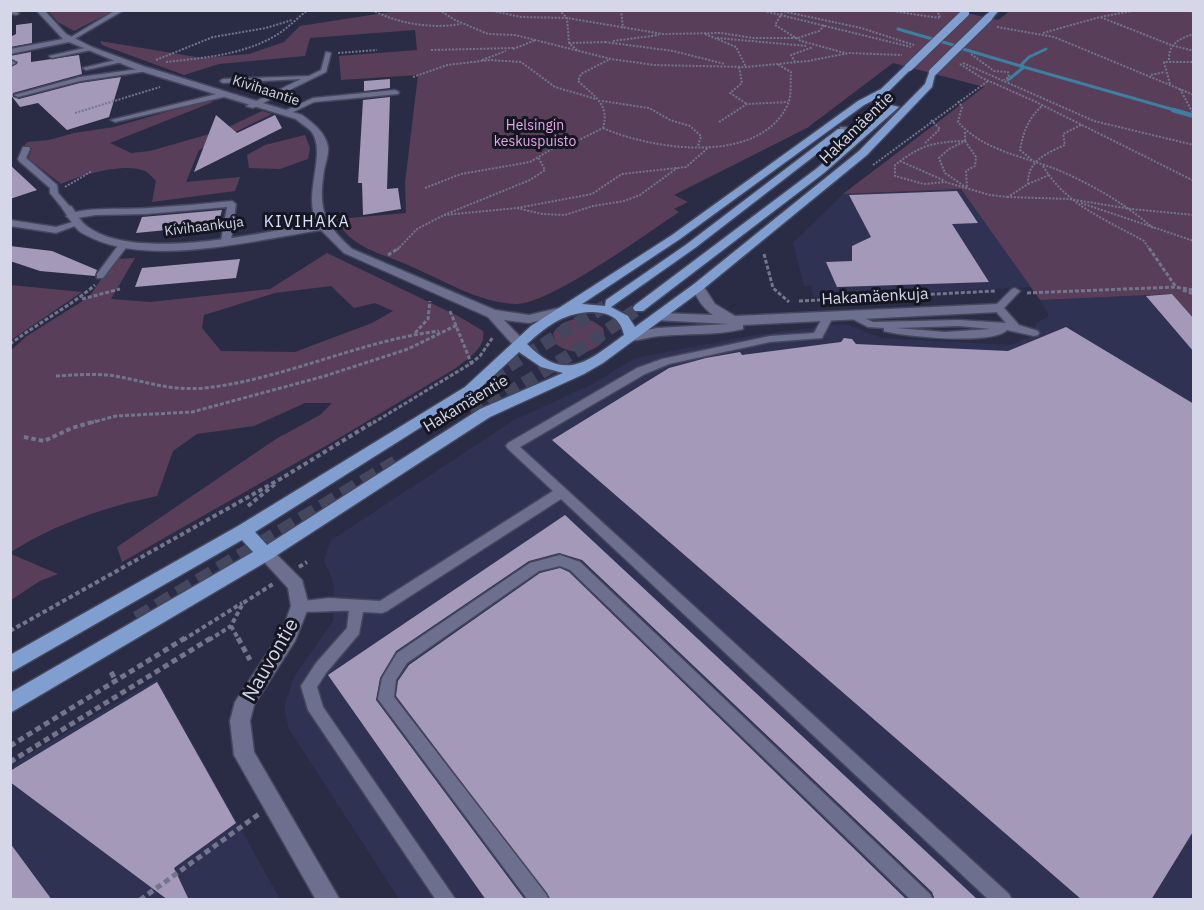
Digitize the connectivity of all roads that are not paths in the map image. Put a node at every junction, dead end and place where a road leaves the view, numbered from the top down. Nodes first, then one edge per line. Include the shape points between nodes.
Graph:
1 (39, 10) edge
2 (121, 10) edge
3 (996, 10) edge
4 (967, 12) edge
5 (69, 40) junction
6 (89, 49) junction
7 (10, 52) edge
8 (328, 53) road end
9 (52, 56) dead end
10 (120, 61) junction
11 (151, 65) junction
12 (86, 68) dead end
13 (933, 72) junction
14 (314, 77) junction
15 (223, 81) dead end
16 (884, 91) junction
17 (395, 92) dead end
18 (225, 94) junction
19 (18, 95) dead end
20 (252, 104) junction
21 (286, 112) junction
22 (115, 120) dead end
23 (843, 129) junction
24 (862, 135) junction
25 (26, 150) dead end
26 (71, 216) junction
27 (10, 223) edge
28 (322, 226) junction
29 (226, 241) junction
30 (123, 245) junction
31 (100, 276) road end
32 (698, 287) junction
33 (1015, 291) road end
34 (611, 306) junction
35 (639, 308) tunnel mouth
36 (998, 308) junction
37 (563, 312) junction
38 (492, 314) junction
39 (848, 314) junction
40 (829, 315) junction
41 (659, 317) junction
42 (733, 320) junction
43 (754, 321) junction
44 (1015, 327) junction
45 (1034, 333) dead end
46 (631, 337) junction
47 (519, 343) junction
48 (581, 371) junction
49 (562, 492) junction
50 (244, 531) junction
51 (265, 554) junction
52 (300, 606) junction
53 (357, 606) junction
54 (10, 665) edge
55 (10, 705) edge
56 (329, 900) edge
57 (447, 900) edge
58 (540, 900) edge
59 (924, 900) edge
60 (1003, 900) edge

1 - 5 street, Kivihaantie
2 - 5 lane
3 - 13 main road, Hakamäentie, bridge
4 - 16 main road, Hakamäentie, bridge
5 - 6 street, Kivihaantie
5 - 7 street
6 - 9 lane
6 - 10 street, Kivihaantie
8 - 14 lane via 324,71
10 - 11 street, Kivihaantie
10 - 12 lane
11 - 18 street, Kivihaantie via 180,80
11 - 19 lane
13 - 24 main road, Hakamäentie
13 - 32 main road, Hakamäentie via 929,85 862,153
14 - 15 lane
14 - 20 lane
16 - 23 main road, Hakamäentie
16 - 37 main road, Hakamäentie via 861,103 676,237
17 - 21 lane via 313,100
18 - 20 street, Kivihaantie
18 - 22 lane
20 - 21 street, Kivihaantie
21 - 28 street, Kivihaantie via 308,124 321,138 315,205
23 - 24 lane
23 - 34 main road, Hakamäentie
24 - 35 main road, Hakamäentie
25 - 26 lane via 22,159 54,187 54,193
26 - 27 lane via 56,230
26 - 29 lane via 232,204
26 - 30 street, Kivihaankuja via 86,233
28 - 29 street, Kivihaankuja
28 - 38 street via 332,239 361,258
29 - 30 street, Kivihaankuja via 174,248
30 - 31 lane
32 - 41 main road, Hakamäentie
32 - 42 street, Hakamäenkuja via 711,309
33 - 36 lane
34 - 37 main road
34 - 41 main road
34 - 46 main road via 627,322
36 - 39 street, Hakamäenkuja
36 - 44 lane
37 - 38 street via 529,319
37 - 47 main road, Hakamäentie
38 - 47 street
39 - 40 street, Hakamäenkuja
39 - 44 lane via 872,325 907,333 982,334
40 - 43 street, Hakamäenkuja
40 - 49 lane via 818,336 734,345 641,371 512,446
41 - 42 street, Hakamäenkuja
41 - 46 main road, Hakamäentie
42 - 43 street, Hakamäenkuja
43 - 46 street, Hakamäenkuja via 717,331 660,330
44 - 45 lane
46 - 48 main road, Hakamäentie
47 - 48 main road via 542,363
47 - 50 main road, Hakamäentie via 470,390
48 - 51 main road, Hakamäentie via 520,394 485,413
49 - 53 lane via 382,607
49 - 60 lane
50 - 51 main road
50 - 54 main road, Hakamäentie
51 - 52 street, Nauvontie via 296,585
51 - 55 main road, Hakamäentie
52 - 53 lane
52 - 56 street, Nauvontie via 289,635 245,702 241,739 244,755
53 - 57 lane via 354,630 314,676 310,696
58 - 59 lane via 386,699 389,678 402,658 535,567 560,560 575,566

